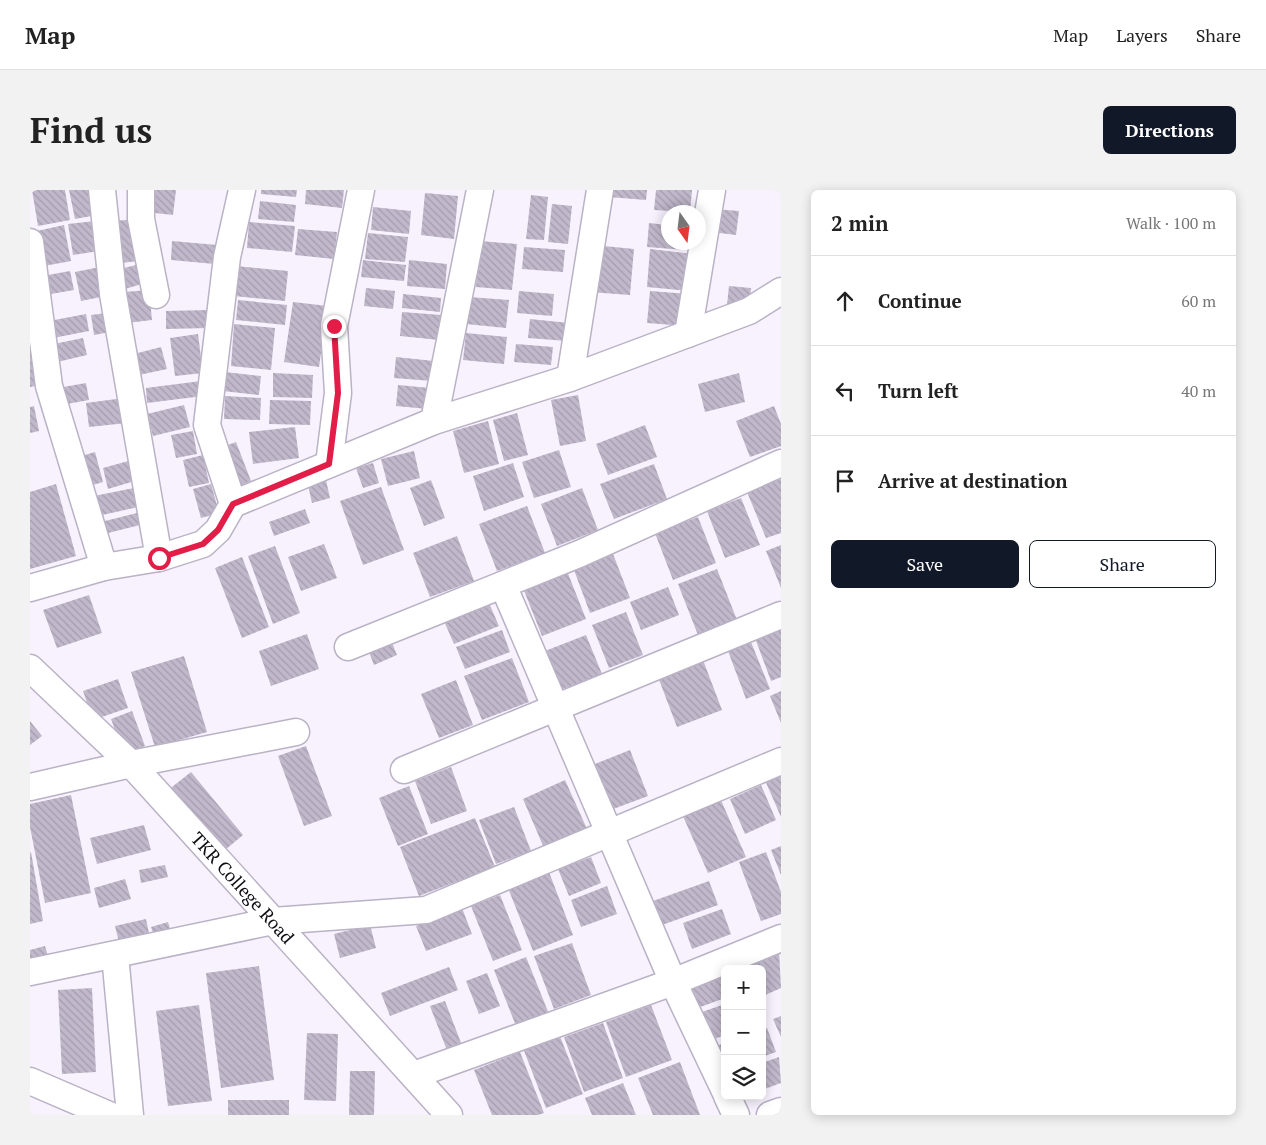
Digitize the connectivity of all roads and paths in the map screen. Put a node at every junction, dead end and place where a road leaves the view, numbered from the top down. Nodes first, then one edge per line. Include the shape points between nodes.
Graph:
1 (102, 190) edge
2 (140, 190) edge
3 (242, 190) edge
4 (361, 190) edge
5 (480, 190) edge
6 (600, 190) edge
7 (712, 190) edge
8 (30, 242) edge
9 (781, 290) edge
10 (156, 295) dead end
11 (688, 334) junction
12 (570, 378) junction
13 (434, 421) junction
14 (781, 463) edge
15 (329, 464) junction
16 (233, 504) junction
17 (159, 558) junction
18 (104, 566) junction
19 (503, 584) junction
20 (30, 588) edge
21 (781, 615) edge
22 (348, 647) dead end
23 (30, 668) edge
24 (556, 708) junction
25 (296, 732) dead end
26 (781, 761) edge
27 (130, 764) junction
28 (404, 770) dead end
29 (30, 787) edge
30 (610, 834) junction
31 (273, 921) junction
32 (781, 938) edge
33 (114, 956) junction
34 (30, 972) edge
35 (673, 982) junction
36 (414, 1075) junction
37 (30, 1081) edge
38 (721, 1083) edge
39 (729, 1100) edge
40 (781, 1111) edge
41 (109, 1115) edge
42 (130, 1115) edge
43 (449, 1115) edge
44 (736, 1115) edge
45 (770, 1115) edge

1 - 17 street via 113,294
2 - 10 street via 141,219
3 - 16 street via 227,257 207,425
4 - 15 street via 334,326 338,393
5 - 13 street
6 - 12 street
7 - 11 street
8 - 18 street via 49,386
9 - 11 street via 749,311
11 - 12 street
12 - 13 street
13 - 15 street
14 - 19 street via 579,554
15 - 16 street
16 - 17 street via 218,530 203,544
17 - 18 street
18 - 20 street
19 - 22 street
19 - 24 street
21 - 24 street
23 - 27 street, TKR College Road
24 - 28 street
24 - 30 street
25 - 27 street
26 - 30 street
27 - 29 street
27 - 31 street, TKR College Road
30 - 31 street via 426,910
30 - 35 street
31 - 33 street
31 - 36 street, TKR College Road
32 - 35 street
33 - 34 street
33 - 42 street
35 - 36 street
35 - 38 street
36 - 43 street, TKR College Road
37 - 41 street
39 - 44 street
40 - 45 street

